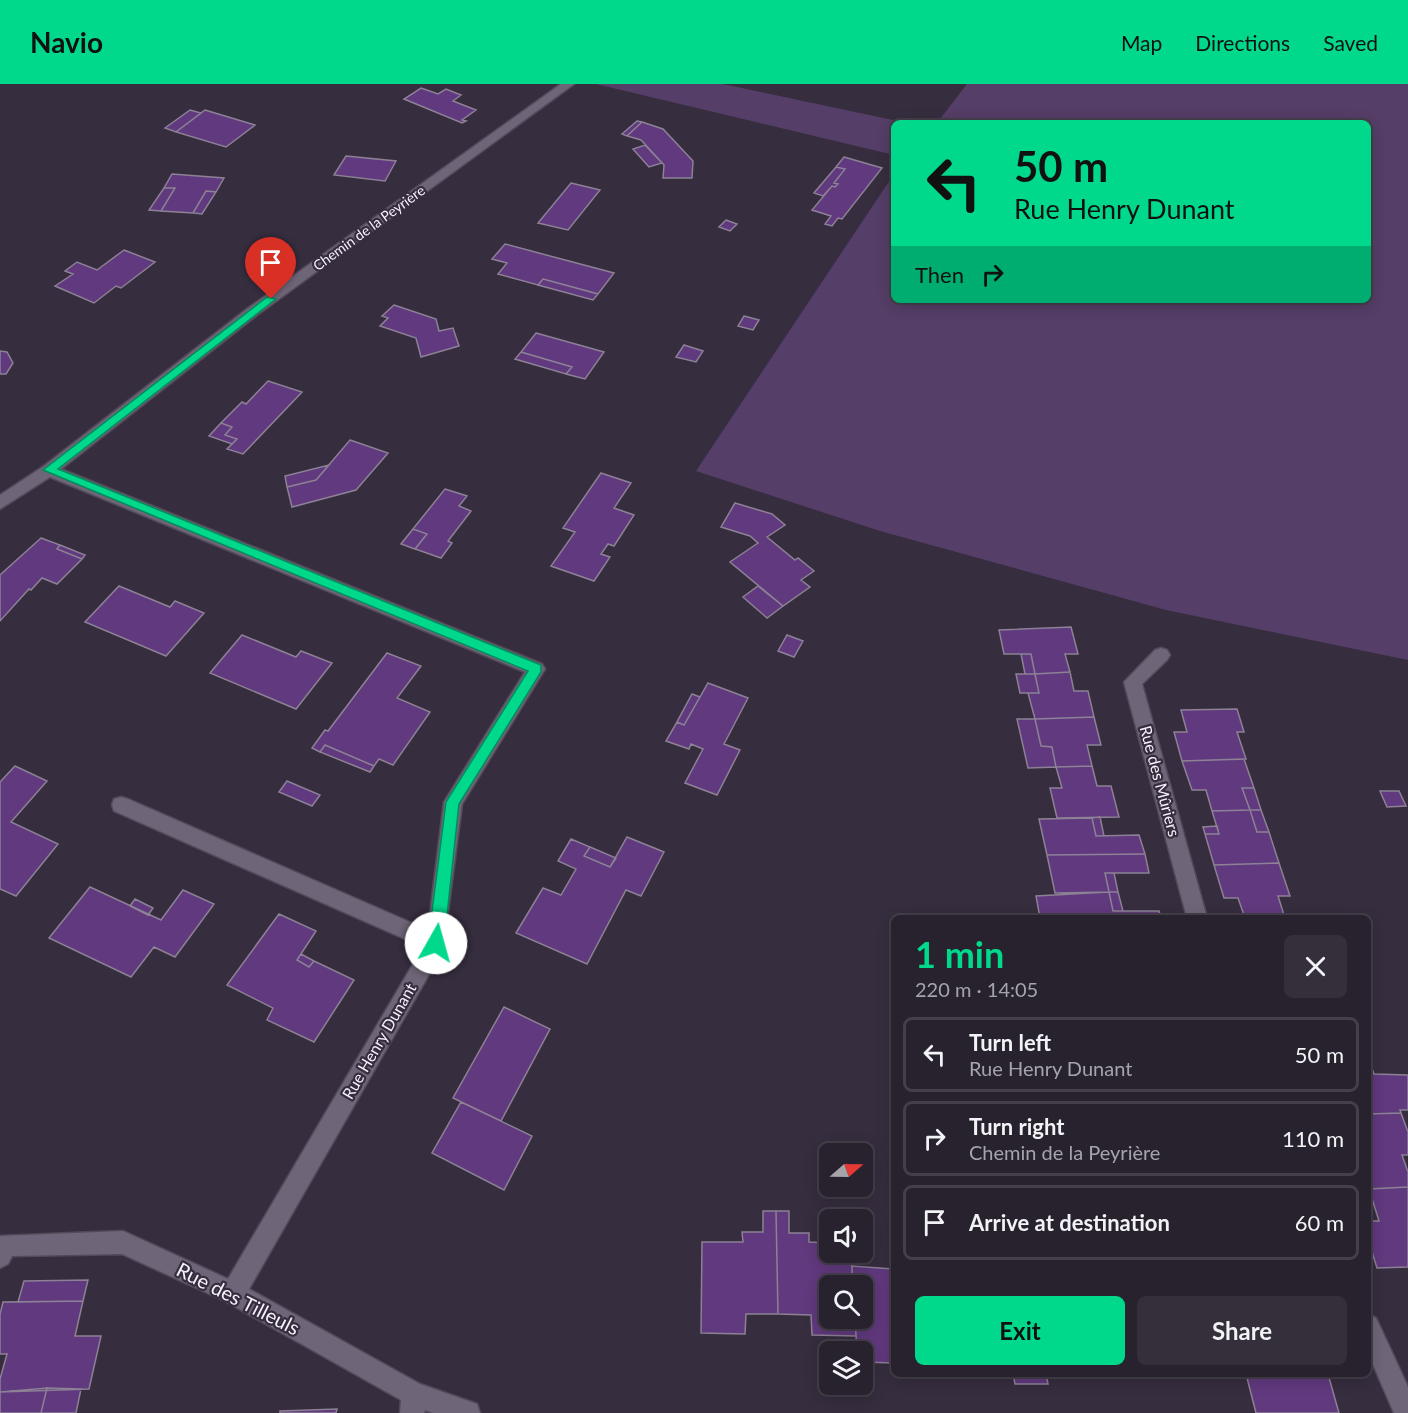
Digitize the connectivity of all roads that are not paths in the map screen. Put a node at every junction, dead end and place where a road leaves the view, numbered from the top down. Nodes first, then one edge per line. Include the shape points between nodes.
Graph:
1 (568, 84) edge
2 (49, 470) junction
3 (0, 503) edge
4 (1161, 655) dead end
5 (121, 805) dead end
6 (1196, 915) edge
7 (436, 943) junction
8 (0, 1256) edge
9 (232, 1293) junction
10 (1371, 1333) edge
11 (413, 1403) edge
12 (468, 1413) edge
13 (1407, 1413) edge

1 - 2 street, Chemin de la Peyrière via 252,312
2 - 3 street, Chemin de la Peyrière
2 - 7 street, Rue Henry Dunant via 536,669 453,802
4 - 6 street, Rue des Mûriers via 1133,682
5 - 7 street
7 - 9 street, Rue Henry Dunant
8 - 9 street, Rue des Tilleuls via 5,1245 123,1242
9 - 11 street, Rue des Tilleuls
10 - 13 street
11 - 12 street, Rue des Tilleuls

